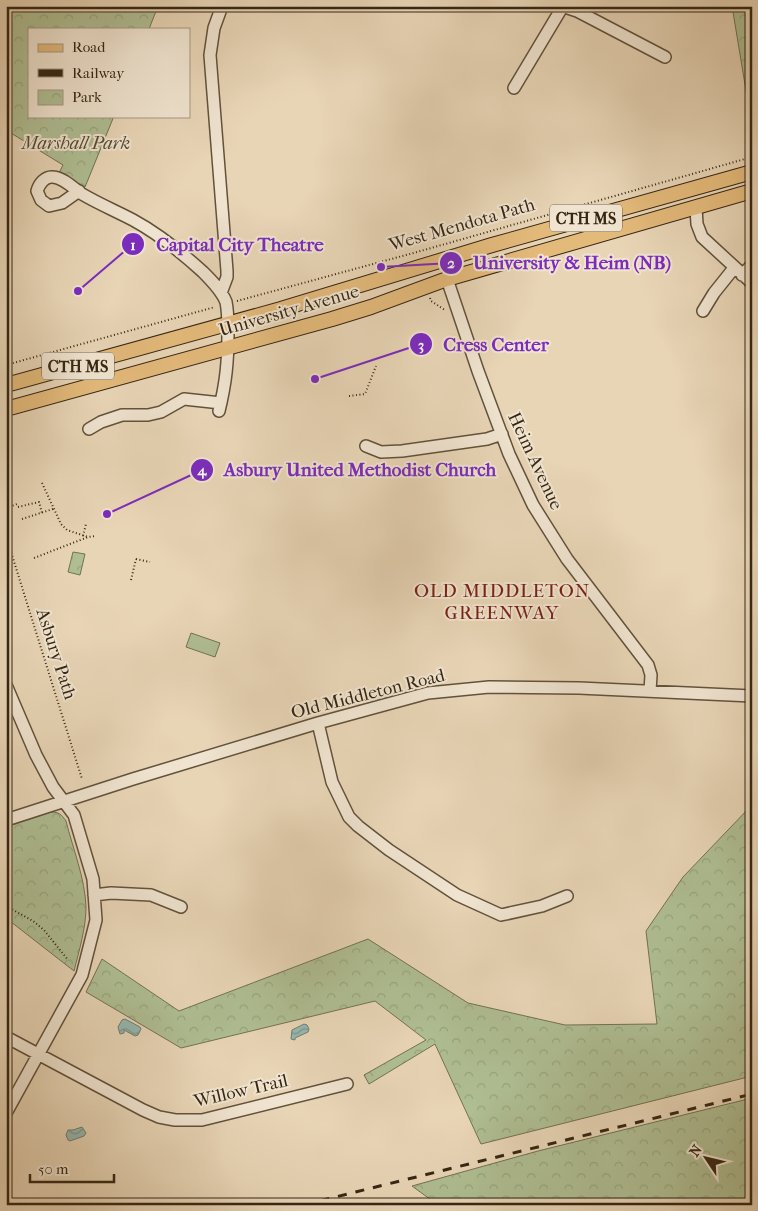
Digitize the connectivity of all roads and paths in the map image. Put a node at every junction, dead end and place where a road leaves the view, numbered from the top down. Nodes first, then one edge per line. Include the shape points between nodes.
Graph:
1 (222, 6) edge
2 (563, 6) edge
3 (665, 57) dead end
4 (514, 88) dead end
5 (752, 156) edge
6 (752, 172) edge
7 (752, 177) edge
8 (79, 191) dead end
9 (752, 191) edge
10 (696, 208) junction
11 (535, 232) junction
12 (752, 265) edge
13 (738, 271) junction
14 (447, 279) junction
15 (752, 283) edge
16 (221, 293) junction
17 (226, 304) junction
18 (703, 312) dead end
19 (228, 322) junction
20 (228, 348) junction
21 (6, 365) edge
22 (376, 366) dead end
23 (6, 385) edge
24 (349, 396) dead end
25 (6, 409) edge
26 (89, 429) dead end
27 (502, 434) junction
28 (366, 446) dead end
29 (42, 483) dead end
30 (6, 508) edge
31 (54, 509) junction
32 (42, 513) junction
33 (22, 518) dead end
34 (86, 524) dead end
35 (6, 536) edge
36 (83, 536) junction
37 (96, 536) dead end
38 (88, 537) junction
39 (34, 558) dead end
40 (150, 562) dead end
41 (131, 580) dead end
42 (6, 685) edge
43 (650, 691) junction
44 (752, 696) edge
45 (318, 723) junction
46 (82, 780) dead end
47 (64, 801) junction
48 (6, 820) edge
49 (94, 895) junction
50 (567, 896) dead end
51 (6, 906) edge
52 (181, 907) dead end
53 (68, 960) dead end
54 (6, 1037) edge
55 (38, 1054) junction
56 (347, 1084) dead end
57 (6, 1113) edge

1 - 16 street via 214,28 210,55 227,270
2 - 3 street
2 - 4 street
5 - 17 path, West Mendota Path
6 - 11 main road, University Avenue / CTH MS
7 - 10 main road via 702,196
8 - 16 street via 162,238 188,258
9 - 10 main road, University Avenue / CTH MS
10 - 13 street via 702,237
10 - 14 main road, University Avenue / CTH MS
11 - 14 main road via 514,244 452,266
11 - 19 main road, University Avenue / CTH MS
12 - 13 street
13 - 15 street
13 - 18 street via 714,293
14 - 20 main road, University Avenue / CTH MS via 371,307
14 - 27 street, Heim Avenue
16 - 17 street
17 - 19 street
17 - 21 path, West Mendota Path
19 - 20 street
19 - 23 main road, University Avenue / CTH MS
20 - 25 main road, University Avenue / CTH MS
20 - 26 street via 227,375 220,407 184,399 161,412 122,415
22 - 24 path via 365,394
27 - 28 street via 402,451 381,452
27 - 43 street, Heim Avenue via 533,505 567,559 648,665
29 - 31 path
30 - 32 path via 39,502
31 - 32 path
31 - 36 path via 67,530
32 - 33 path
34 - 36 path
35 - 46 path, Asbury Path
36 - 38 path
37 - 38 path
38 - 39 path
40 - 41 path via 136,559
42 - 47 street via 36,755
43 - 44 street, Old Middleton Road
43 - 45 street, Old Middleton Road via 489,687 428,694
45 - 47 street, Old Middleton Road
45 - 50 street via 332,782 349,816 389,850 457,895 501,915 542,906
47 - 48 street, Old Middleton Road
47 - 49 street via 74,815 93,879
49 - 52 street via 150,895
49 - 55 street via 96,920 82,975
51 - 53 path via 44,930
54 - 55 street, Willow Trail
55 - 56 street, Willow Trail via 143,1110 175,1120 202,1120
55 - 57 street

